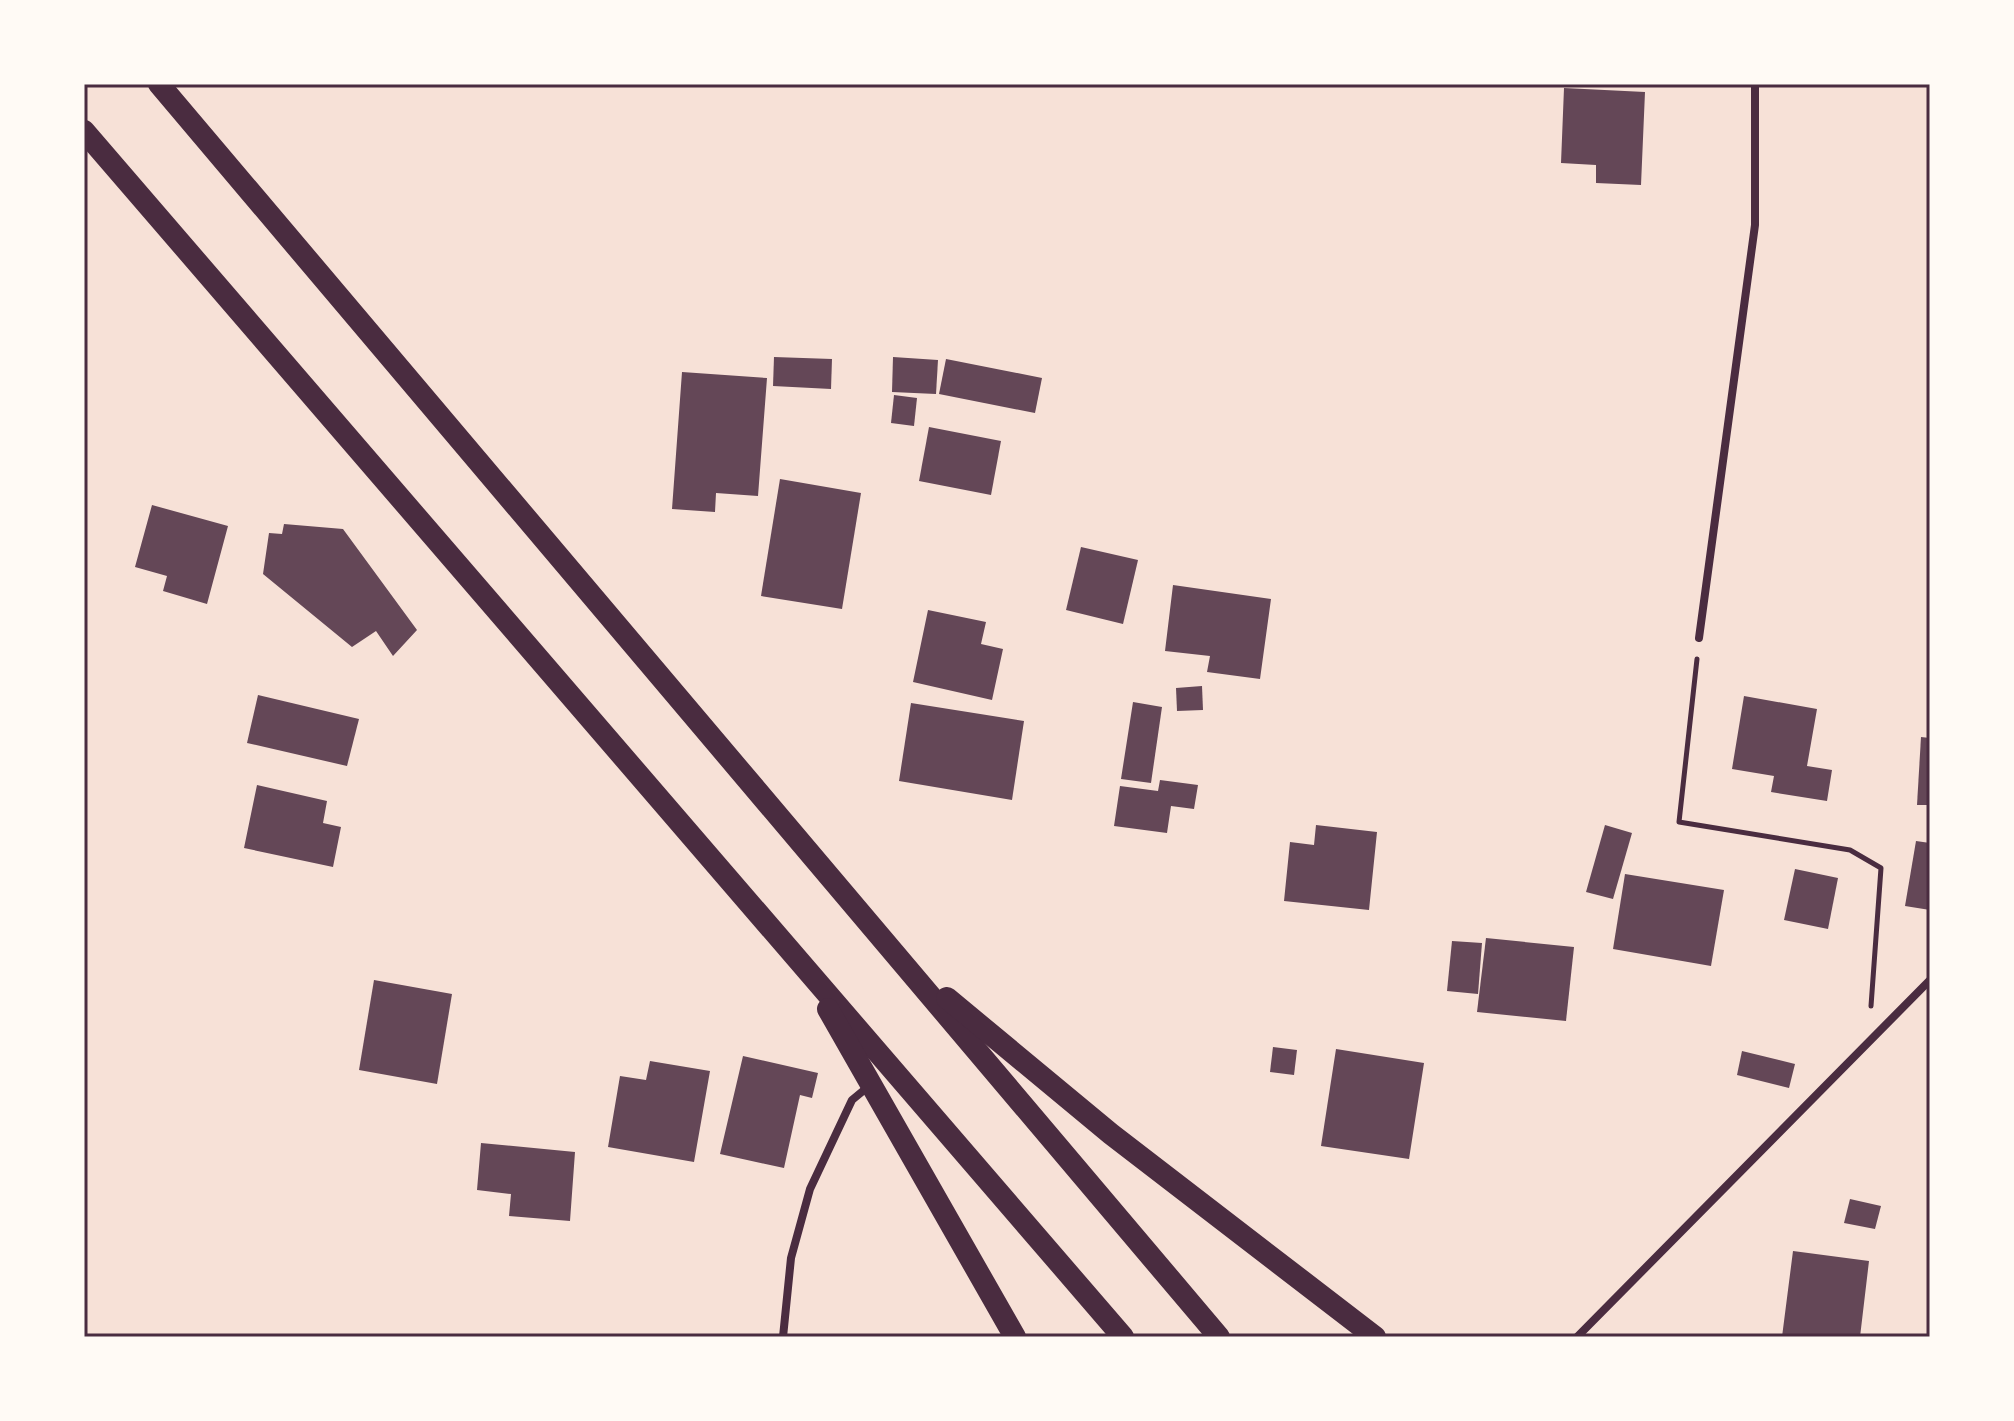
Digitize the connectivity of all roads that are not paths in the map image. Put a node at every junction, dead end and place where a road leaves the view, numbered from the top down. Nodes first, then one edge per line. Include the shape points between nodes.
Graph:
1 (159, 84) edge
2 (1755, 84) edge
3 (84, 131) edge
4 (1699, 638) road end
5 (898, 956) junction
6 (801, 963) junction
7 (1930, 980) edge
8 (871, 1085) junction
9 (783, 1337) edge
10 (1015, 1337) edge
11 (1123, 1337) edge
12 (1219, 1337) edge
13 (1375, 1337) edge
14 (1577, 1337) edge

1 - 5 highway
2 - 4 street via 1755,225
3 - 6 highway
5 - 12 highway
5 - 13 highway via 1111,1134
6 - 8 highway
6 - 11 highway
7 - 14 street
8 - 9 street via 852,1100 810,1189 791,1258
8 - 10 highway

